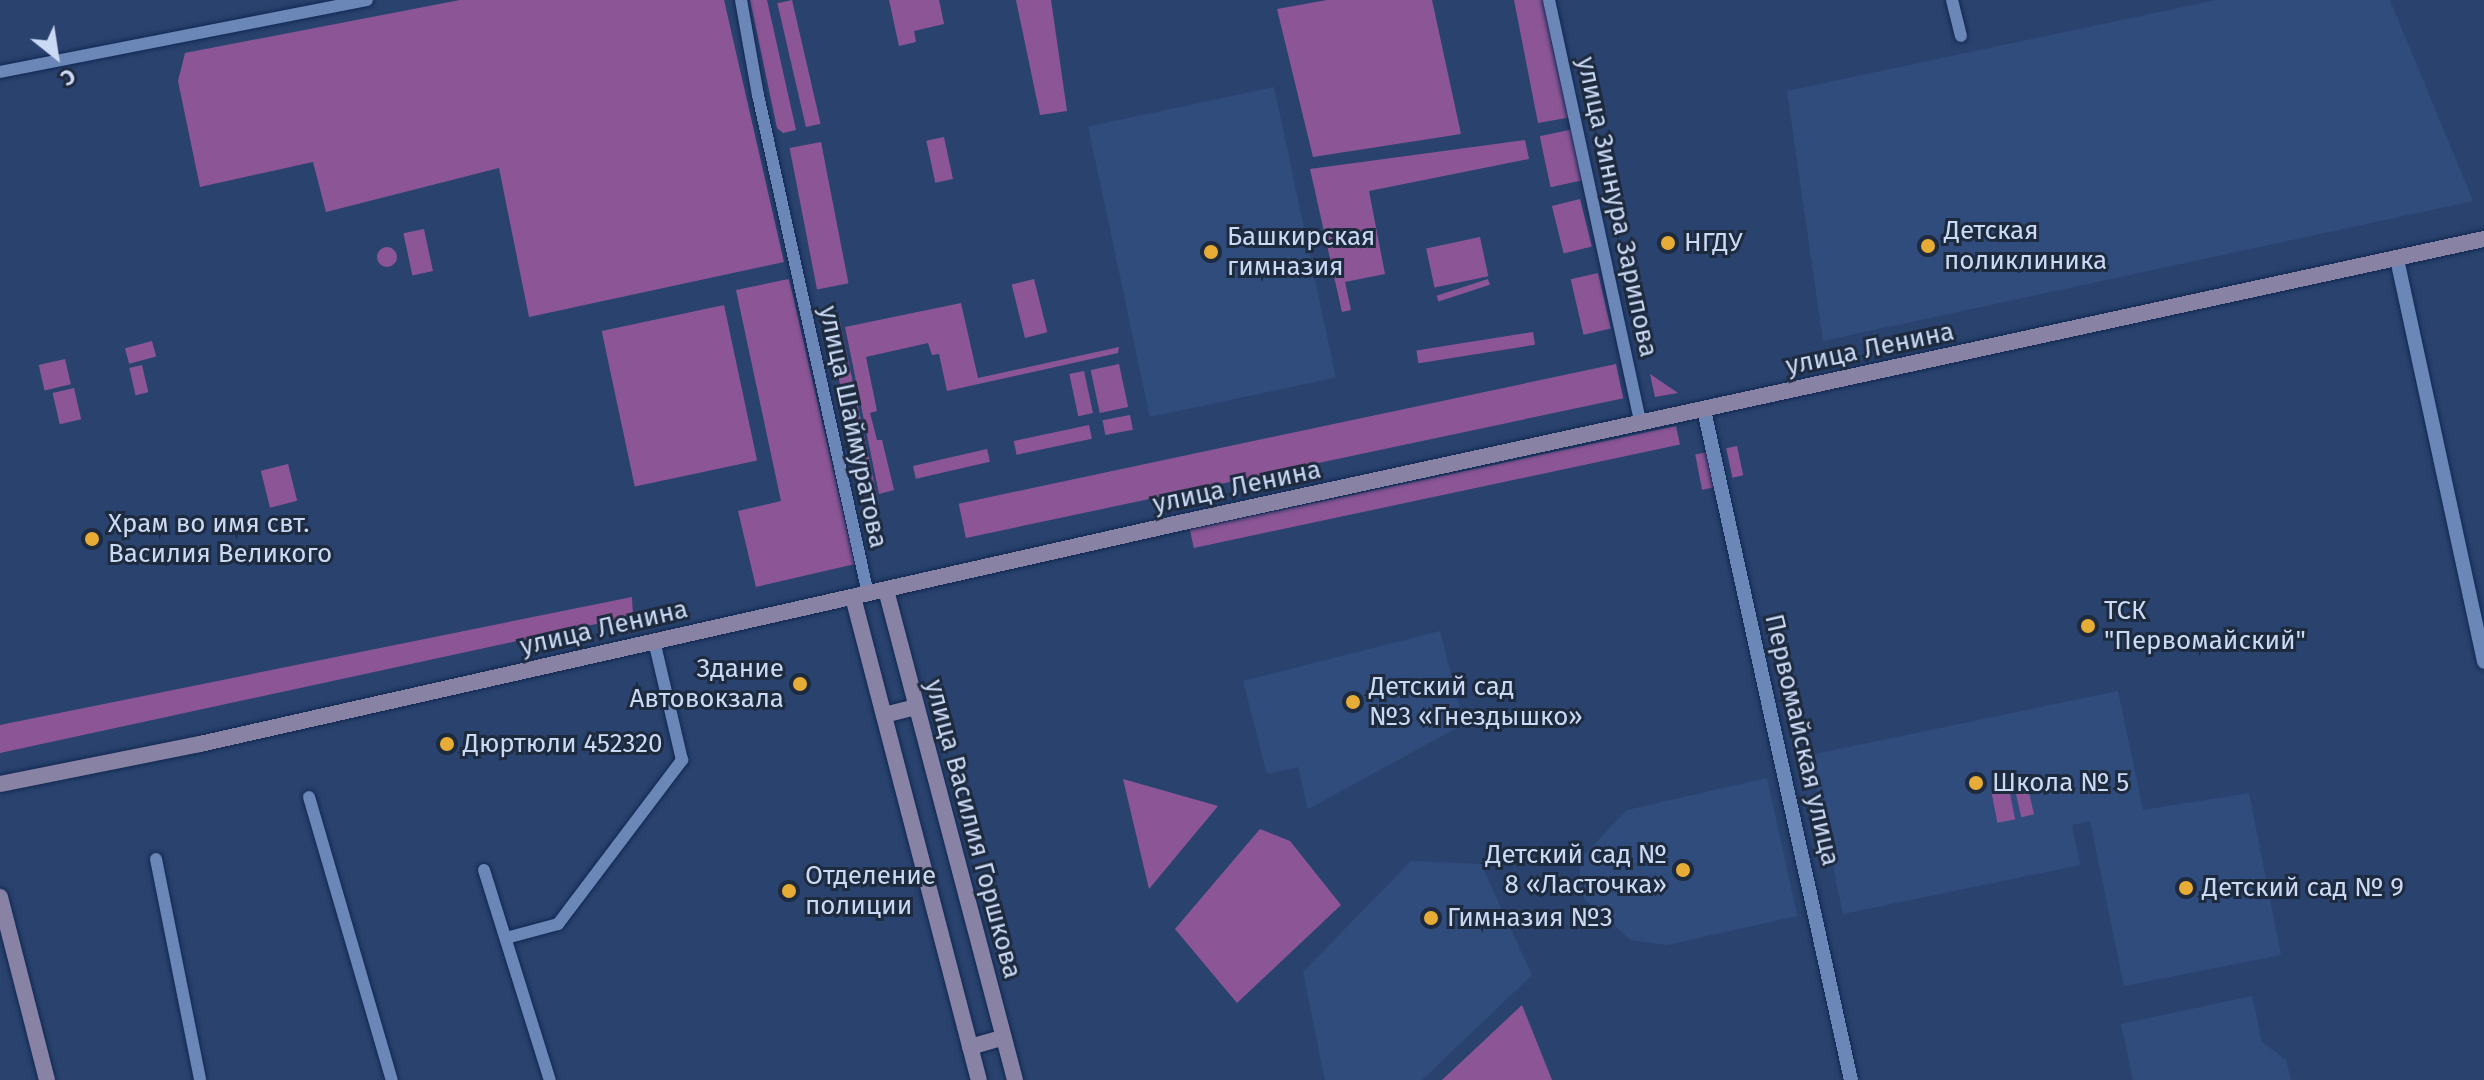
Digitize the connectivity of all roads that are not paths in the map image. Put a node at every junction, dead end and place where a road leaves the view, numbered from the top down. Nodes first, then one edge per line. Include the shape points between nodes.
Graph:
1 (367, 0) edge
2 (741, 0) edge
3 (1952, 0) edge
4 (1553, 1) edge
5 (1961, 36) dead end
6 (0, 72) edge
7 (2484, 239) edge
8 (2397, 259) junction
9 (1704, 410) junction
10 (1641, 424) junction
11 (886, 590) junction
12 (860, 596) junction
13 (654, 641) junction
14 (2484, 662) edge
15 (915, 707) junction
16 (884, 715) junction
17 (0, 784) edge
18 (309, 797) dead end
19 (156, 859) dead end
20 (484, 870) dead end
21 (0, 897) edge
22 (506, 938) junction
23 (1004, 1037) junction
24 (970, 1047) junction
25 (47, 1080) edge
26 (200, 1080) edge
27 (392, 1080) edge
28 (550, 1080) edge
29 (979, 1080) edge
30 (1015, 1080) edge
31 (1851, 1080) edge

1 - 6 street
2 - 12 street, улица Шаймуратова
3 - 5 street
4 - 10 street, улица Зиннура Зарипова
7 - 8 main road, улица Ленина
8 - 9 main road, улица Ленина
8 - 14 street
9 - 10 main road, улица Ленина
9 - 31 street, Первомайская улица
10 - 11 main road, улица Ленина
11 - 12 main road, улица Ленина
11 - 15 main road, улица Василия Горшкова
12 - 13 main road, улица Ленина
12 - 16 main road
13 - 17 main road, улица Ленина
13 - 22 street via 682,760 558,924
15 - 16 main road
15 - 23 main road, улица Василия Горшкова
16 - 24 main road
18 - 27 street
19 - 26 street
20 - 22 street
21 - 25 main road
22 - 28 street
23 - 24 main road
23 - 30 main road, улица Василия Горшкова
24 - 29 main road

